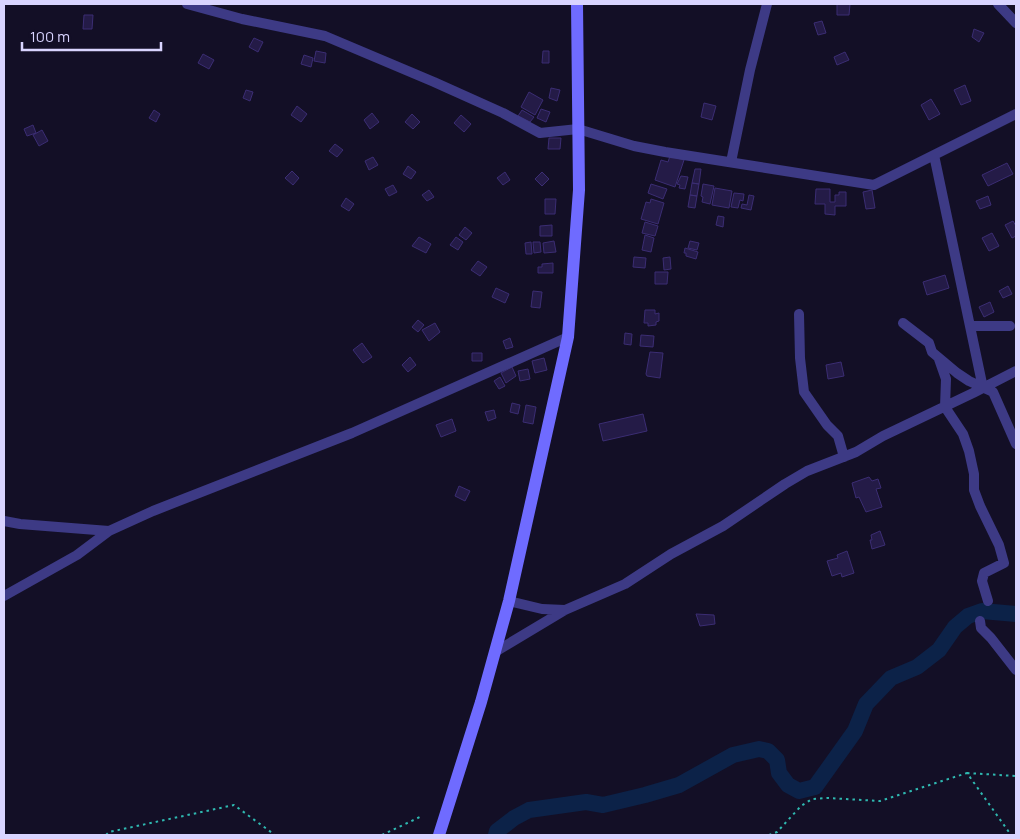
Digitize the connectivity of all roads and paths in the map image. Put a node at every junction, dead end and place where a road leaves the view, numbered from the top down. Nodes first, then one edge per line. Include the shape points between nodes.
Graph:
1 (187, 4) edge
2 (577, 4) edge
3 (767, 4) edge
4 (998, 4) edge
5 (1016, 23) edge
6 (1016, 114) edge
7 (578, 129) junction
8 (934, 155) junction
9 (731, 162) junction
10 (799, 314) dead end
11 (903, 323) dead end
12 (970, 326) junction
13 (1010, 326) dead end
14 (568, 337) junction
15 (939, 359) junction
16 (1016, 371) edge
17 (984, 388) junction
18 (944, 407) junction
19 (1016, 444) edge
20 (844, 457) junction
21 (4, 521) edge
22 (109, 531) junction
23 (4, 596) edge
24 (509, 601) junction
25 (988, 601) dead end
26 (565, 610) junction
27 (980, 621) dead end
28 (495, 652) junction
29 (1016, 670) edge
30 (967, 773) junction
31 (1016, 776) edge
32 (422, 816) dead end
33 (106, 835) edge
34 (275, 835) edge
35 (382, 835) edge
36 (439, 835) edge
37 (769, 835) edge
38 (1011, 835) edge

1 - 7 street via 325,36 540,132
2 - 7 street
3 - 9 street
4 - 5 street
6 - 8 street
7 - 9 street via 634,146
7 - 14 street via 579,190
8 - 9 street via 874,185
8 - 12 street
10 - 20 street via 804,392 838,436
11 - 15 street via 929,343
12 - 13 street
12 - 17 street
14 - 22 street via 352,433
14 - 24 street
15 - 17 street
15 - 18 street via 946,379
16 - 17 street
17 - 18 street
17 - 19 street via 992,392
18 - 20 street
18 - 25 street via 963,434 970,451 974,490 999,544 1004,563 984,573 982,581
20 - 26 street via 807,471 625,584
21 - 22 street
22 - 23 street via 77,555
24 - 26 street
24 - 28 street
26 - 28 street
27 - 29 street via 980,628 992,638
28 - 36 street
30 - 31 path
30 - 37 path via 880,802 812,800 801,806 777,832
30 - 38 path
32 - 35 path
33 - 34 path via 234,805

